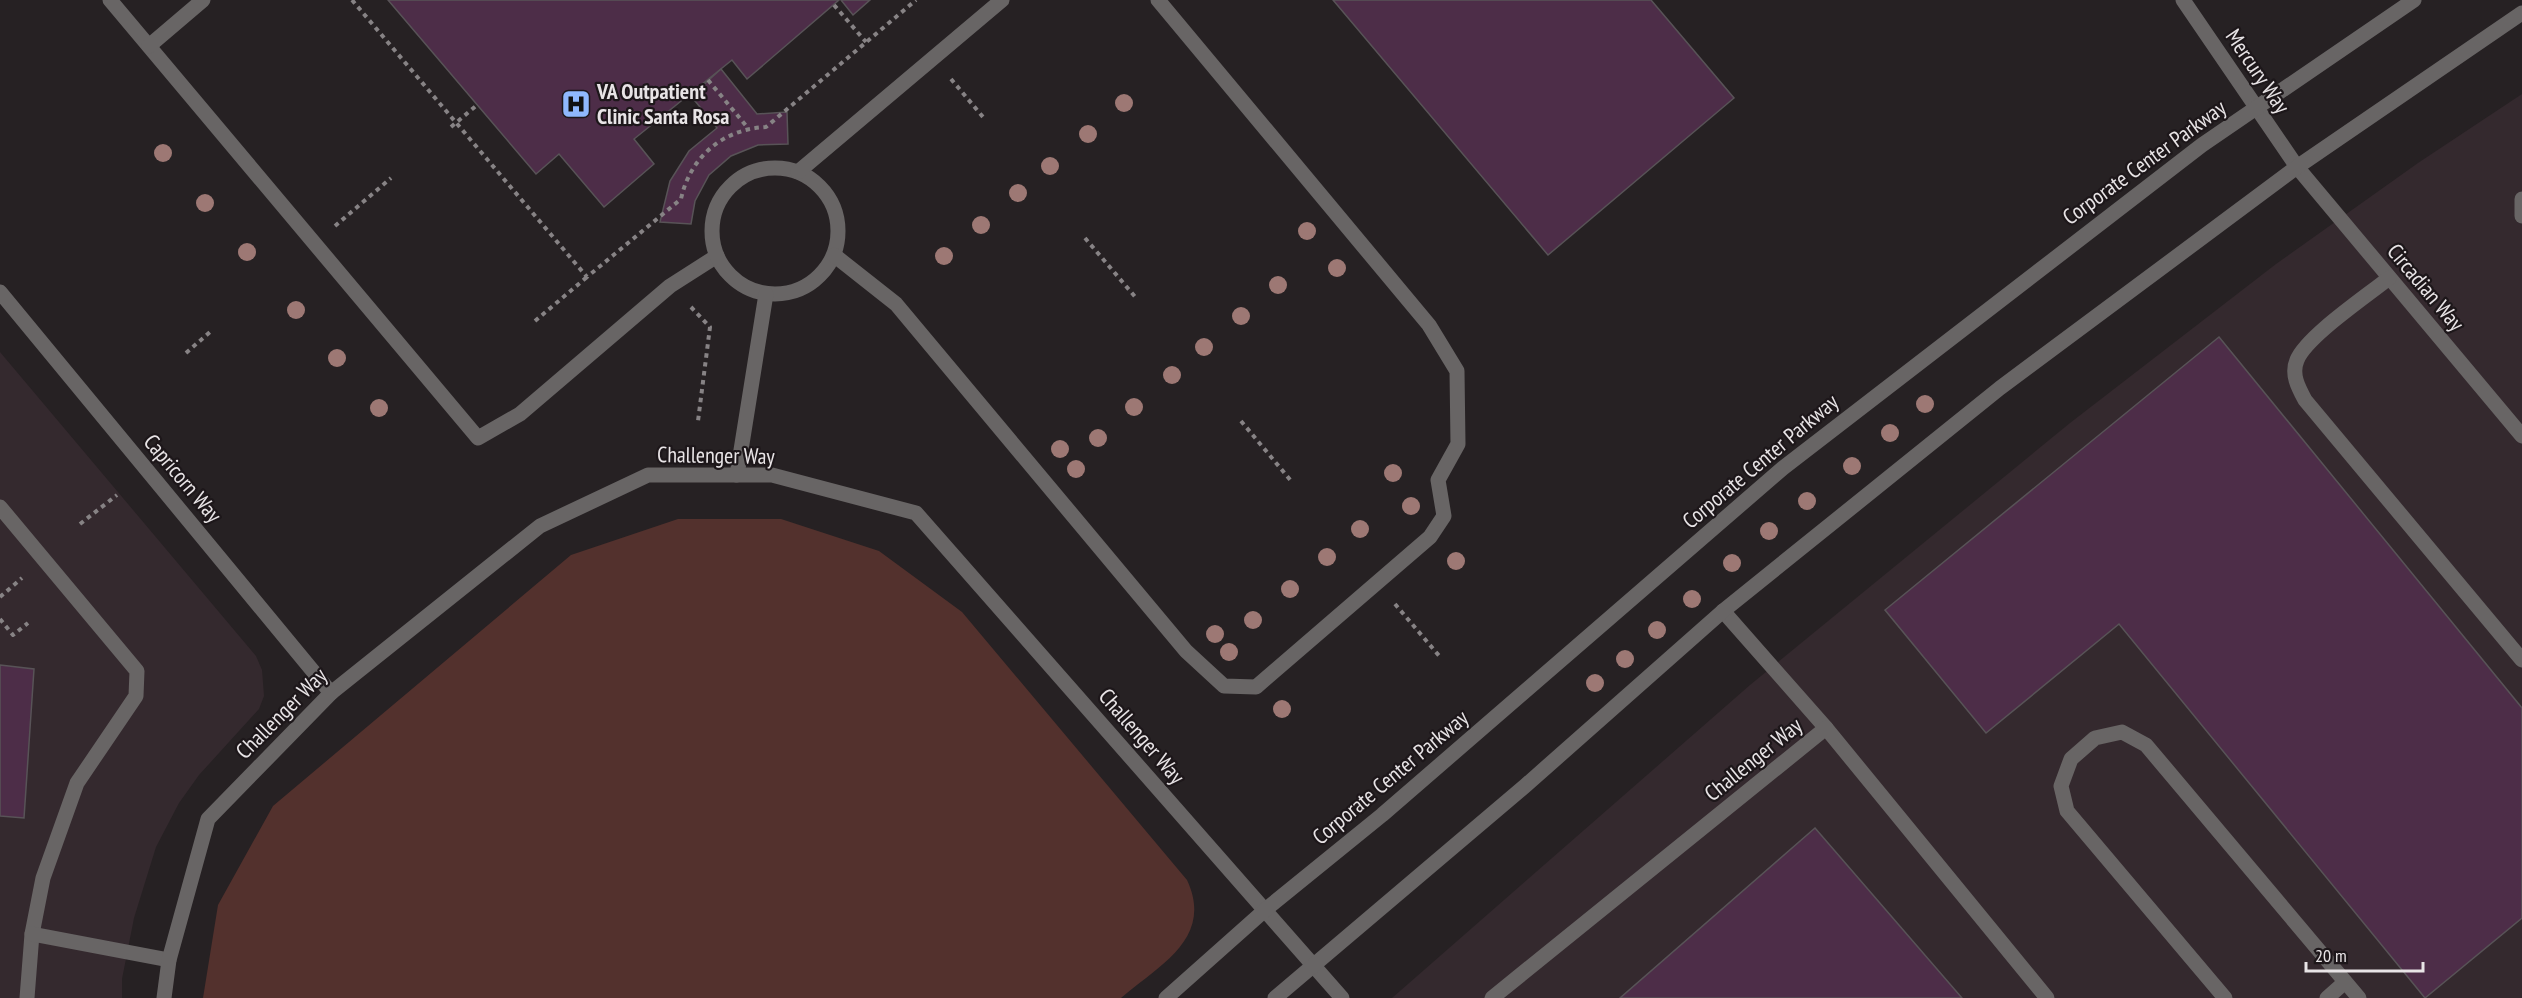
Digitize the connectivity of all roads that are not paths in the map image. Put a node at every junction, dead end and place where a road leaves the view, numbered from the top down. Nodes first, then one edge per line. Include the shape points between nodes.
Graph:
1 (110, 0) edge
2 (203, 0) edge
3 (1002, 0) edge
4 (1158, 0) edge
5 (2183, 0) edge
6 (2414, 0) edge
7 (2522, 12) edge
8 (149, 46) junction
9 (2255, 108) junction
10 (2297, 167) junction
11 (798, 172) junction
12 (2522, 199) edge
13 (2522, 216) edge
14 (834, 255) junction
15 (717, 256) junction
16 (2389, 278) junction
17 (0, 292) edge
18 (766, 294) junction
19 (2522, 436) edge
20 (737, 475) junction
21 (0, 507) edge
22 (1723, 611) junction
23 (2522, 660) edge
24 (331, 693) junction
25 (1826, 728) junction
26 (1265, 910) junction
27 (32, 934) junction
28 (169, 960) junction
29 (1314, 965) junction
30 (2345, 982) junction
31 (27, 998) edge
32 (164, 998) edge
33 (1166, 998) edge
34 (1275, 998) edge
35 (1342, 998) edge
36 (1492, 998) edge
37 (2047, 998) edge
38 (2225, 998) edge
39 (2327, 998) edge
40 (2359, 998) edge

1 - 8 street
2 - 8 street
3 - 11 street
4 - 14 street via 1429,325 1457,371 1458,444 1438,480 1444,516 1430,537 1256,687 1224,686 1186,651 896,304
5 - 9 street, Mercury Way
6 - 9 street, Corporate Center Parkway
7 - 10 street
8 - 15 street via 478,438 520,414 670,286
9 - 10 street, Mercury Way
9 - 26 street, Corporate Center Parkway via 2067,246 1783,468 1391,807
10 - 16 street, Circadian Way
10 - 22 street via 2000,388
11 - 14 street via 829,197 838,236
11 - 15 street via 778,167 758,170 739,179 723,194 714,214 712,235
12 - 13 street
14 - 18 street via 823,273 807,286 788,293
15 - 18 street via 729,274 746,287
16 - 19 street, Circadian Way
16 - 23 street via 2303,351 2297,360 2296,381 2305,400
17 - 24 street, Capricorn Way
18 - 20 street
20 - 24 street, Challenger Way via 648,475 540,526
20 - 26 street, Challenger Way via 772,475 916,513
21 - 27 street via 137,671 138,684 136,696 77,783 43,878
22 - 25 street
22 - 29 street
24 - 28 street, Challenger Way via 208,819
25 - 36 street, Challenger Way
25 - 37 street, Challenger Way
26 - 29 street, Challenger Way
26 - 33 street, Corporate Center Parkway
27 - 28 street
27 - 31 street
28 - 32 street, Challenger Way
29 - 34 street
29 - 35 street, Challenger Way
30 - 38 street via 2146,745 2122,732 2095,738 2071,759 2067,768 2061,786 2067,812
30 - 39 street
30 - 40 street

